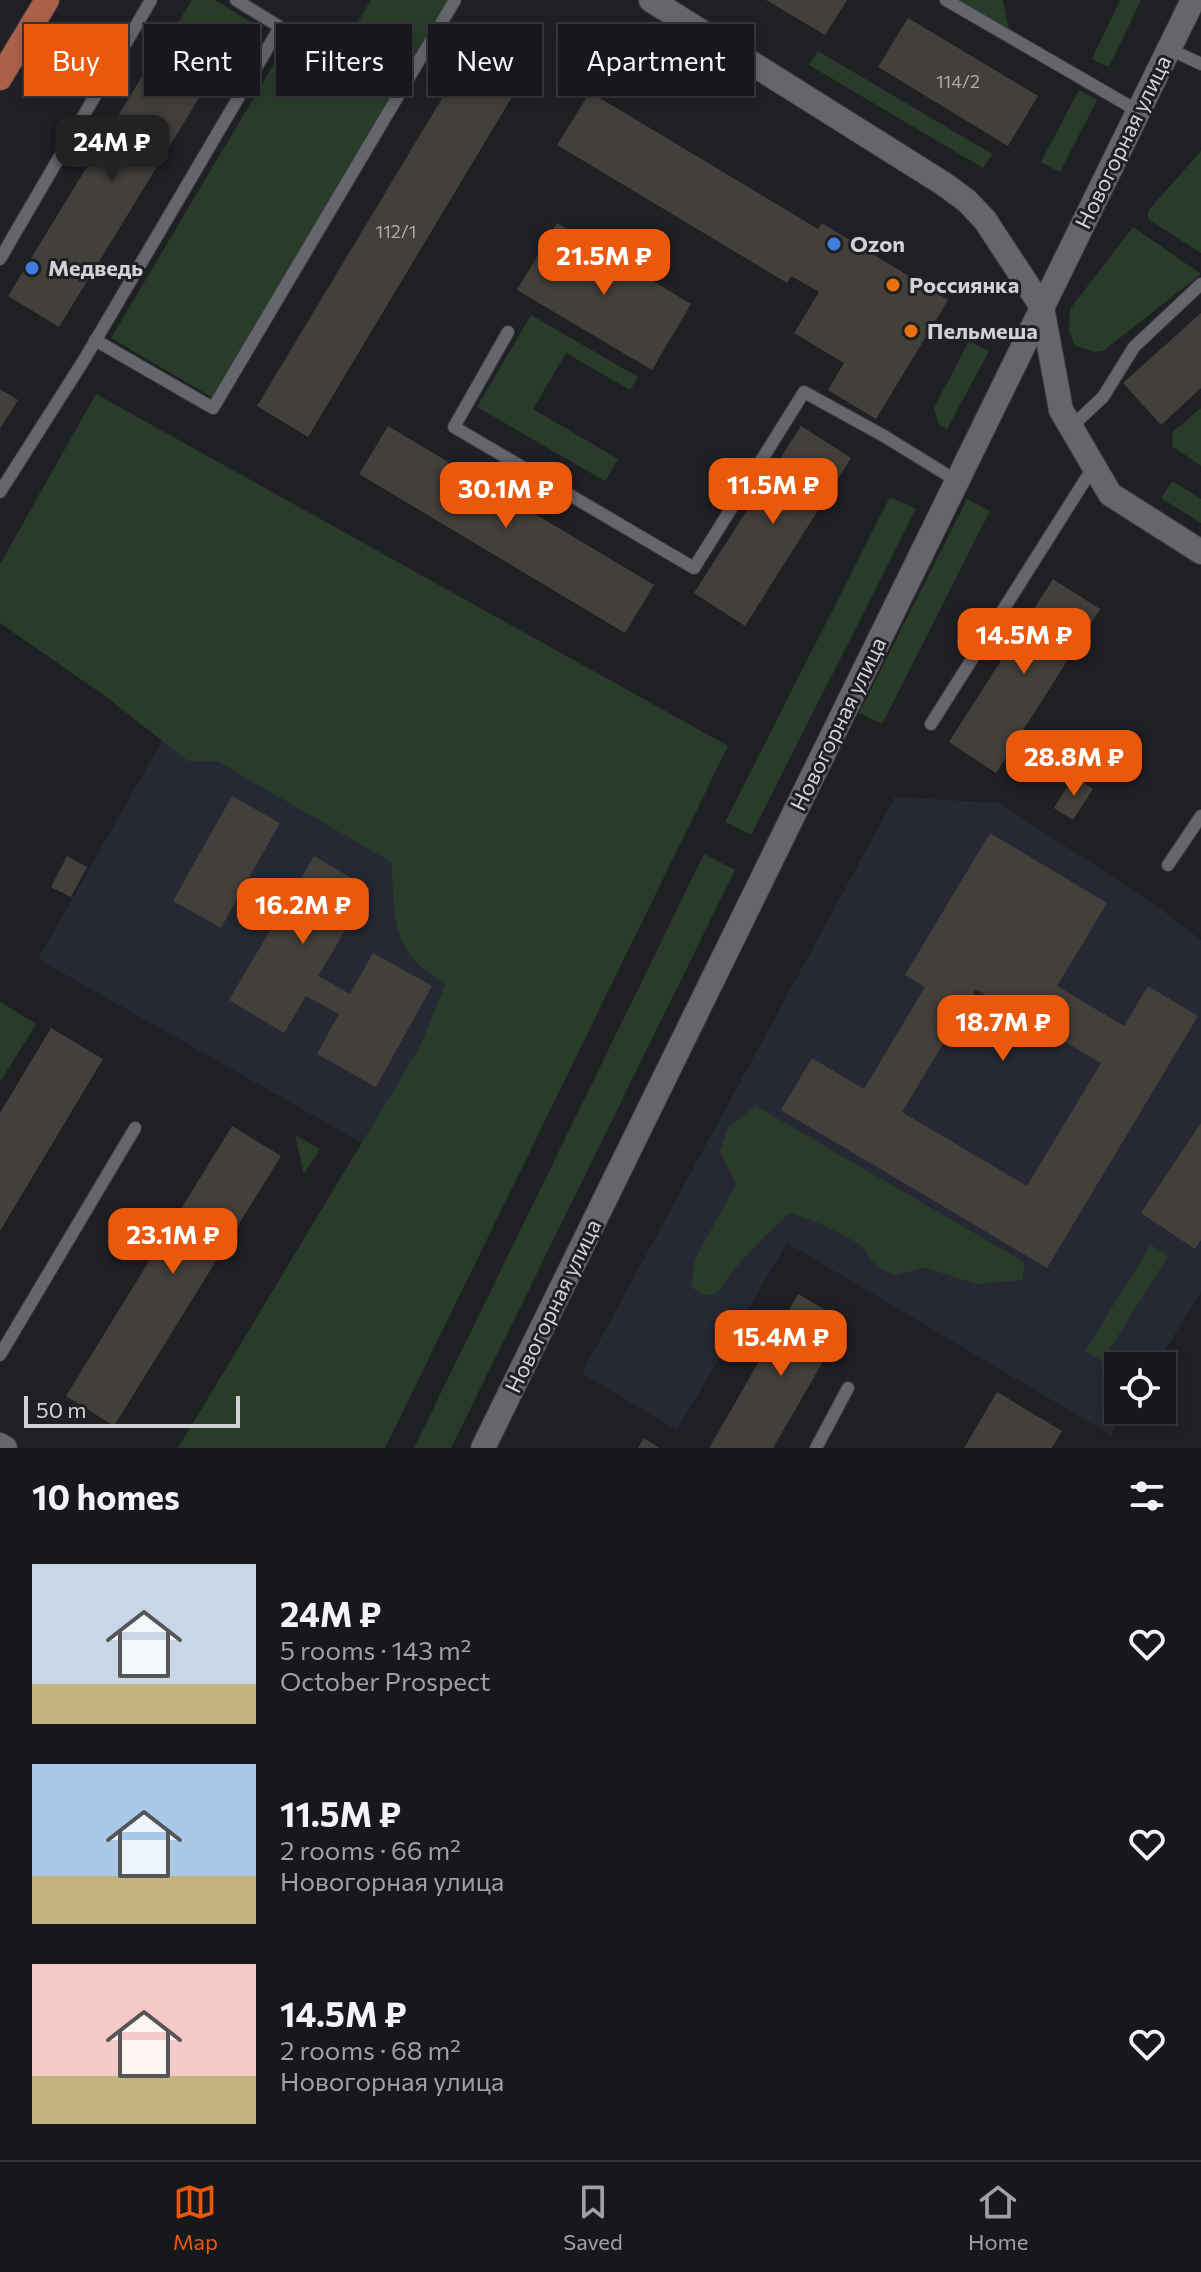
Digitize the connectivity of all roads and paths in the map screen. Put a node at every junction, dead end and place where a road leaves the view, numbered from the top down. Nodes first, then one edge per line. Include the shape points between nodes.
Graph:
1 (47, 0) edge
2 (151, 0) edge
3 (236, 0) edge
4 (455, 0) edge
5 (651, 0) edge
6 (946, 0) edge
7 (1193, 0) edge
8 (1169, 49) junction
9 (7, 50) edge
10 (1201, 64) edge
11 (0, 78) edge
12 (1138, 111) junction
13 (0, 259) edge
14 (1201, 284) edge
15 (1042, 307) junction
16 (508, 332) dead end
17 (95, 340) junction
18 (1071, 427) junction
19 (1094, 466) junction
20 (957, 481) junction
21 (0, 492) edge
22 (1201, 552) edge
23 (931, 724) dead end
24 (1201, 816) edge
25 (1168, 865) dead end
26 (135, 1128) dead end
27 (0, 1355) edge
28 (848, 1388) dead end
29 (483, 1448) edge
30 (816, 1448) edge

1 - 9 main road
2 - 13 lane
3 - 17 lane via 280,27
4 - 17 lane via 213,408
5 - 15 street via 967,201
6 - 12 lane
7 - 8 street, Новогорная улица
8 - 10 lane
8 - 12 street, Новогорная улица
9 - 11 main road
12 - 15 street, Новогорная улица
14 - 18 lane via 1134,347 1103,397
15 - 18 street via 1061,410
15 - 20 street, Новогорная улица
16 - 20 lane via 454,427 694,568 804,392
17 - 21 lane
18 - 19 street
19 - 22 street via 1110,494
19 - 23 lane
20 - 29 street, Новогорная улица
24 - 25 lane
26 - 27 lane
28 - 30 lane

